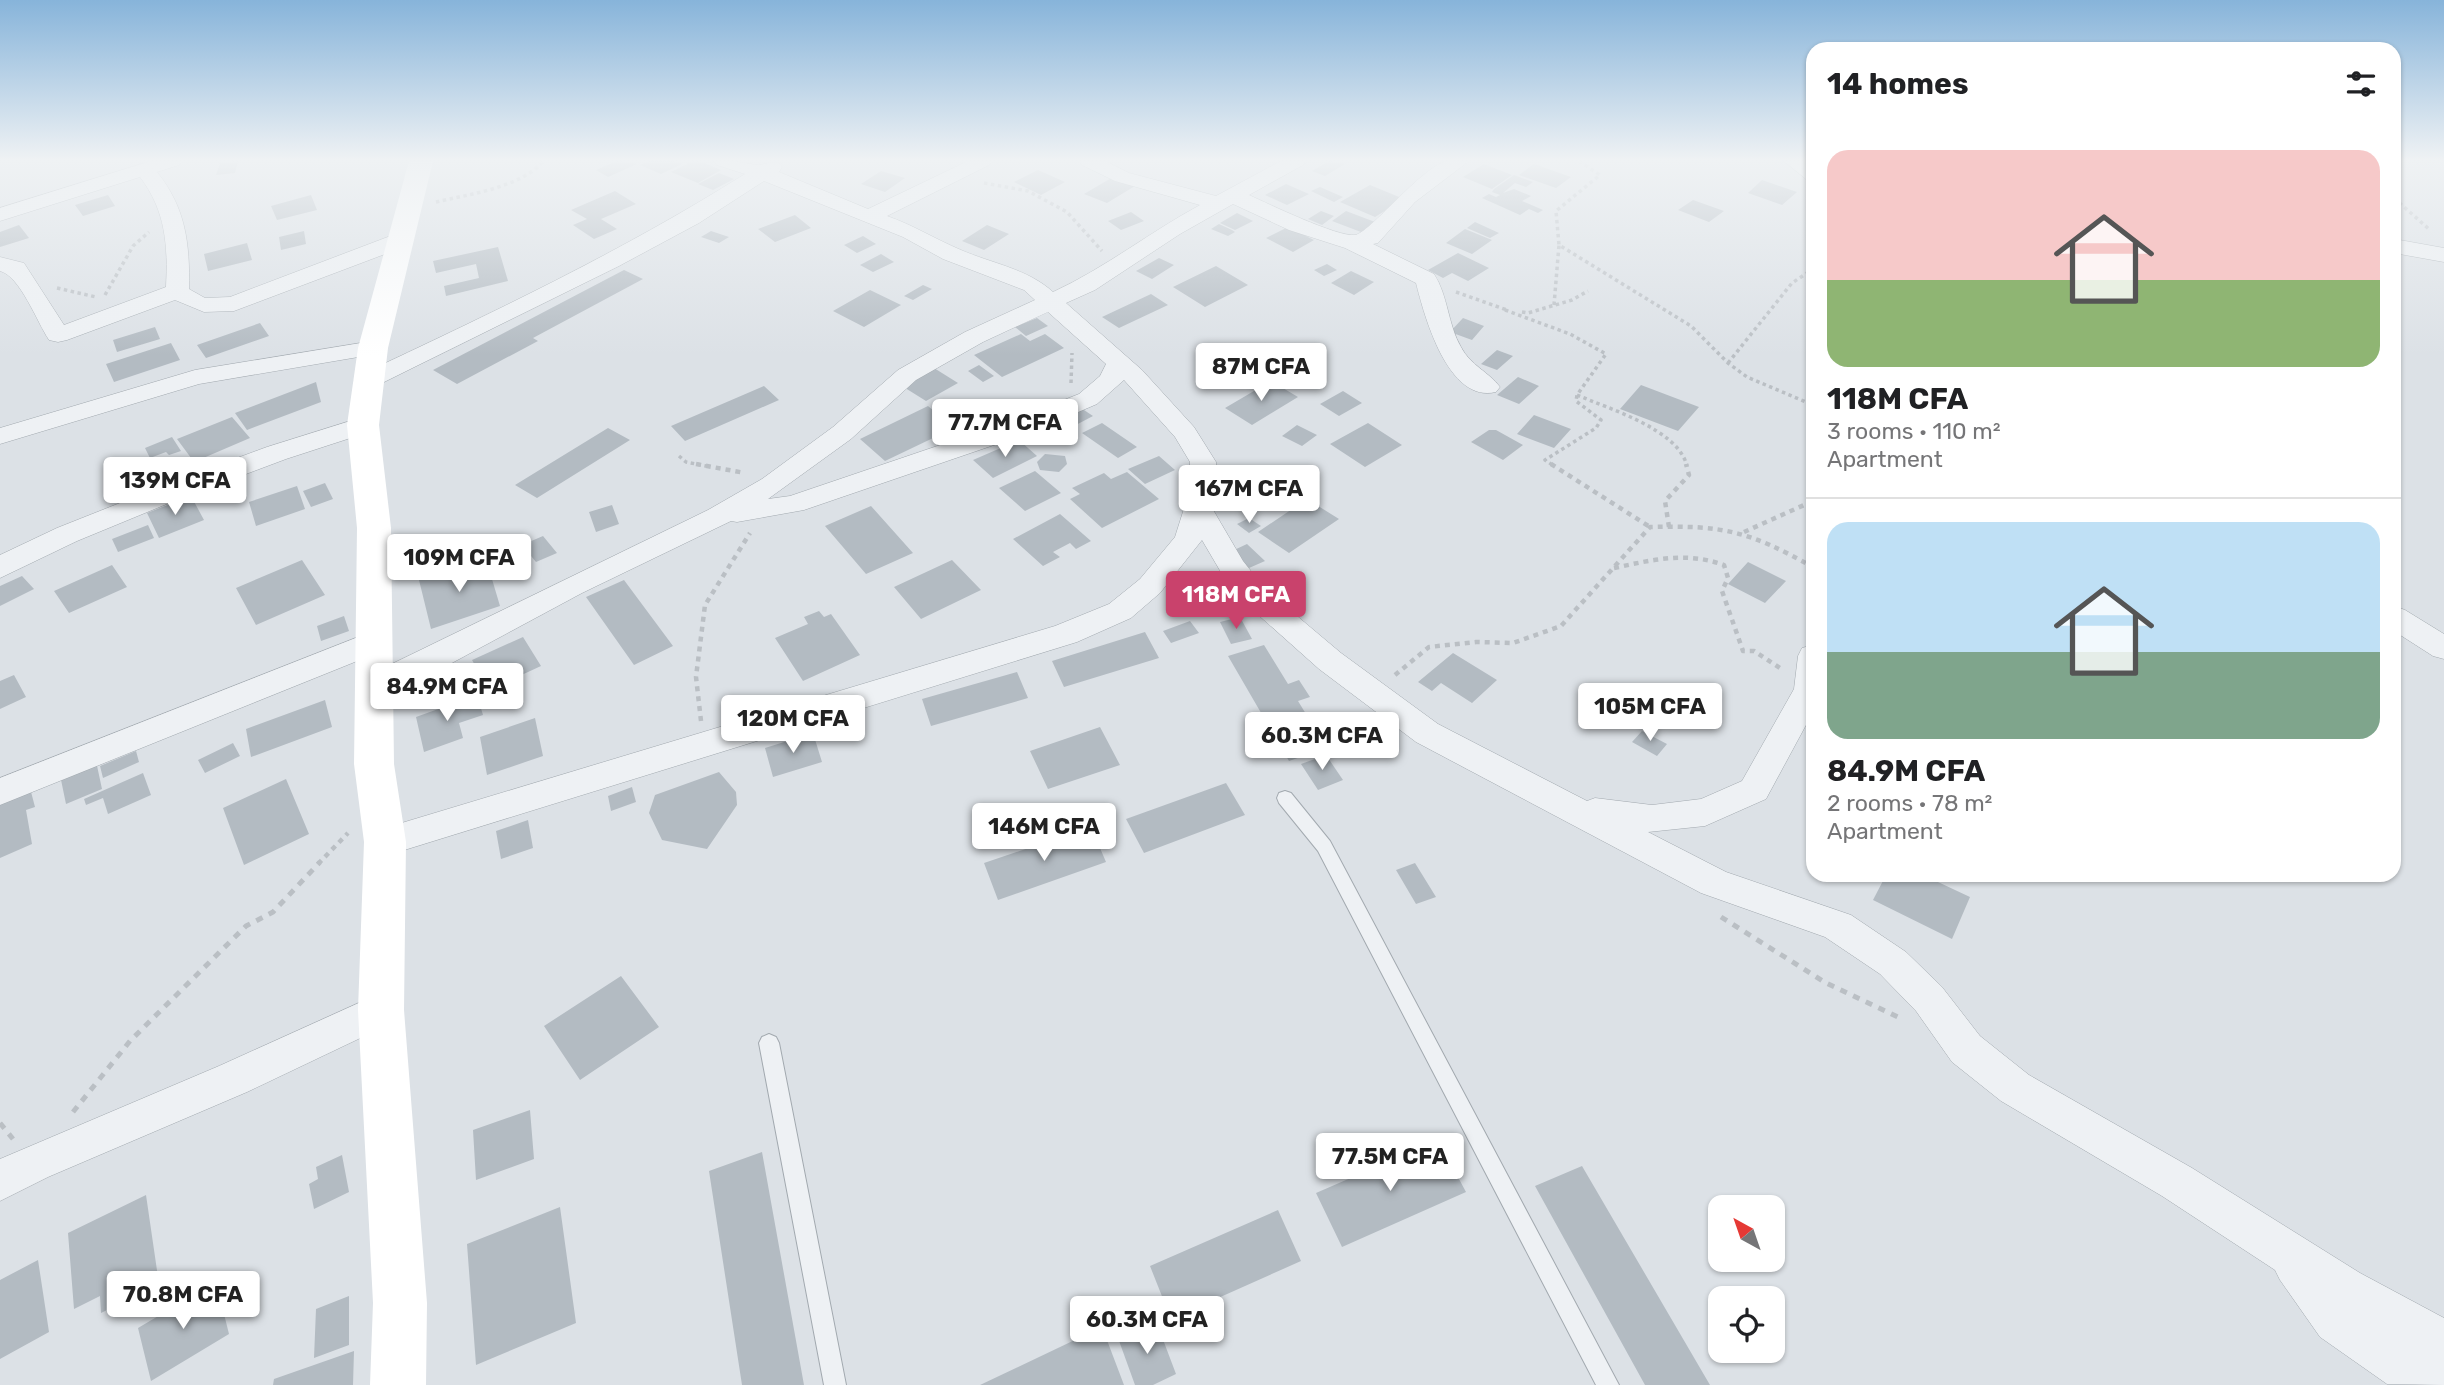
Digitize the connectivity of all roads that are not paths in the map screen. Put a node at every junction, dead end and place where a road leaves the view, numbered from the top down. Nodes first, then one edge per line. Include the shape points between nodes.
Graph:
1 (175, 226) edge
2 (402, 226) edge
3 (406, 226) edge
4 (677, 226) edge
5 (893, 226) edge
6 (1180, 226) edge
7 (1299, 226) edge
8 (1382, 226) edge
9 (1353, 243) junction
10 (2440, 245) edge
11 (2401, 246) edge
12 (0, 264) edge
13 (177, 291) junction
14 (1043, 294) junction
15 (1119, 363) junction
16 (370, 364) junction
17 (1487, 387) dead end
18 (363, 425) junction
19 (0, 436) edge
20 (768, 497) junction
21 (1198, 508) junction
22 (0, 568) edge
23 (2401, 621) edge
24 (376, 641) junction
25 (2444, 648) edge
26 (376, 685) junction
27 (1806, 690) edge
28 (0, 792) edge
29 (1285, 798) dead end
30 (1573, 809) junction
31 (385, 842) junction
32 (381, 1010) junction
33 (769, 1043) dead end
34 (16, 1172) edge
35 (2284, 1250) junction
36 (2444, 1342) edge
37 (2416, 1376) edge
38 (393, 1382) edge
39 (835, 1385) edge
40 (1608, 1385) edge

1 - 13 street
2 - 13 street via 233,304 207,307 190,302
3 - 16 main road
4 - 16 street via 512,312
5 - 14 street
6 - 14 street via 1087,285
7 - 9 street
8 - 9 street via 1370,238
9 - 17 street via 1426,279 1448,351 1471,377
10 - 11 street
12 - 13 street via 16,268 58,335
14 - 15 street
14 - 20 street via 907,374
15 - 20 street via 1111,380 1088,399 1069,407 794,504
15 - 21 street via 1185,433 1203,462
16 - 18 main road
16 - 19 street via 195,377
18 - 22 street via 228,470 84,527
18 - 24 main road via 374,528
20 - 26 street via 572,586
21 - 30 street via 1232,567 1256,597 1330,661 1427,733
21 - 31 street via 1188,540 1150,586 1120,611 1066,634
23 - 25 street
24 - 26 main road
24 - 28 street
26 - 31 main road via 374,764
27 - 30 street via 1754,790 1705,812 1651,819
29 - 40 lane via 1324,846
30 - 35 street via 1714,883 1838,926 1893,963 1929,999 1966,1049 2015,1088
31 - 32 main road
32 - 34 street
32 - 38 main road via 400,1303
33 - 39 lane
35 - 36 street via 2344,1289
35 - 37 street via 2336,1321

